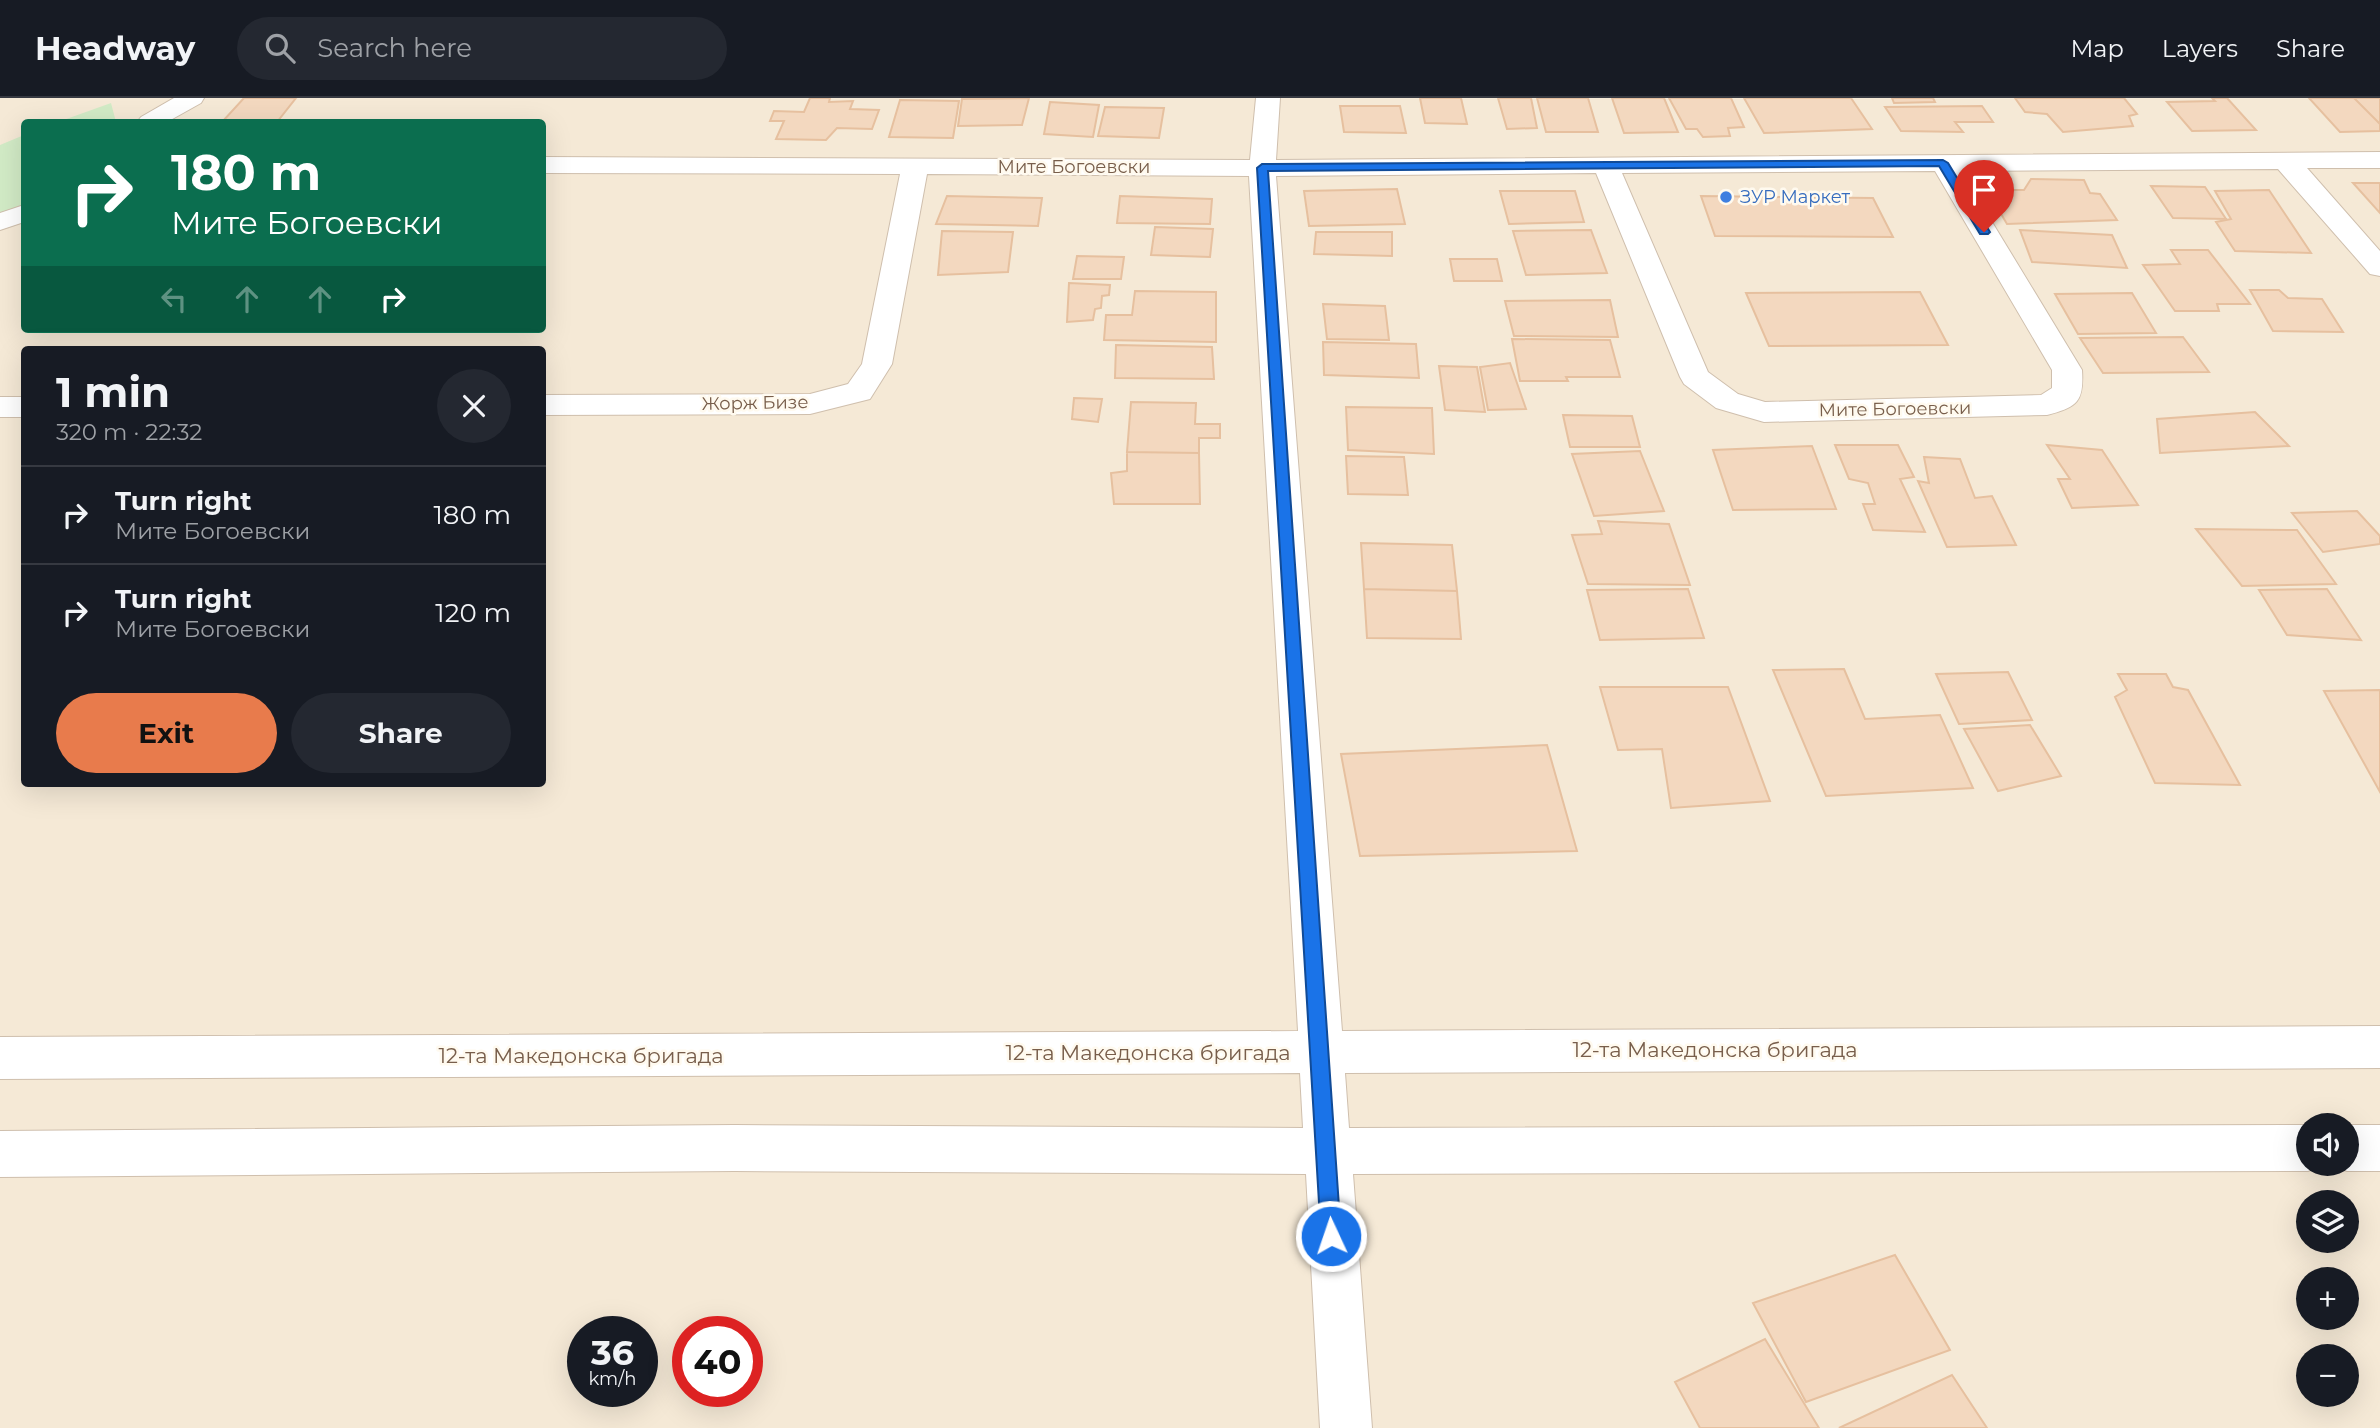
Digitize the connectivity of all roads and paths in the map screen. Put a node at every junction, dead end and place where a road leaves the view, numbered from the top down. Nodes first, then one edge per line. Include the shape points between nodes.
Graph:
1 (192, 98) edge
2 (1268, 98) edge
3 (155, 119) edge
4 (2285, 160) junction
5 (2380, 160) edge
6 (1943, 163) junction
7 (1605, 164) junction
8 (546, 165) edge
9 (915, 167) junction
10 (1262, 168) junction
11 (21, 214) edge
12 (0, 222) edge
13 (2380, 268) edge
14 (546, 405) edge
15 (0, 407) edge
16 (21, 407) edge
17 (2380, 1047) edge
18 (1321, 1053) junction
19 (0, 1058) edge
20 (2296, 1148) edge
21 (2359, 1148) edge
22 (2380, 1148) edge
23 (1326, 1151) junction
24 (0, 1154) edge
25 (1346, 1428) edge

1 - 3 street
2 - 10 street
4 - 5 street, Мите Богоевски
4 - 6 street, Мите Богоевски
4 - 13 street
6 - 7 street, Мите Богоевски
6 - 7 street, Мите Богоевски via 2067,370 2068,393 2047,405 1764,412 1727,401 1695,377
7 - 10 street, Мите Богоевски
8 - 9 street, Мите Богоевски
9 - 10 street, Мите Богоевски
9 - 14 street, Жорж Бизе via 877,364 859,392 810,404
10 - 18 street
11 - 12 street
15 - 16 street
17 - 18 street, 12-та Македонска бригада
18 - 19 street, 12-та Македонска бригада
18 - 23 street
20 - 23 street
21 - 22 street
23 - 24 street via 735,1148
23 - 25 street

